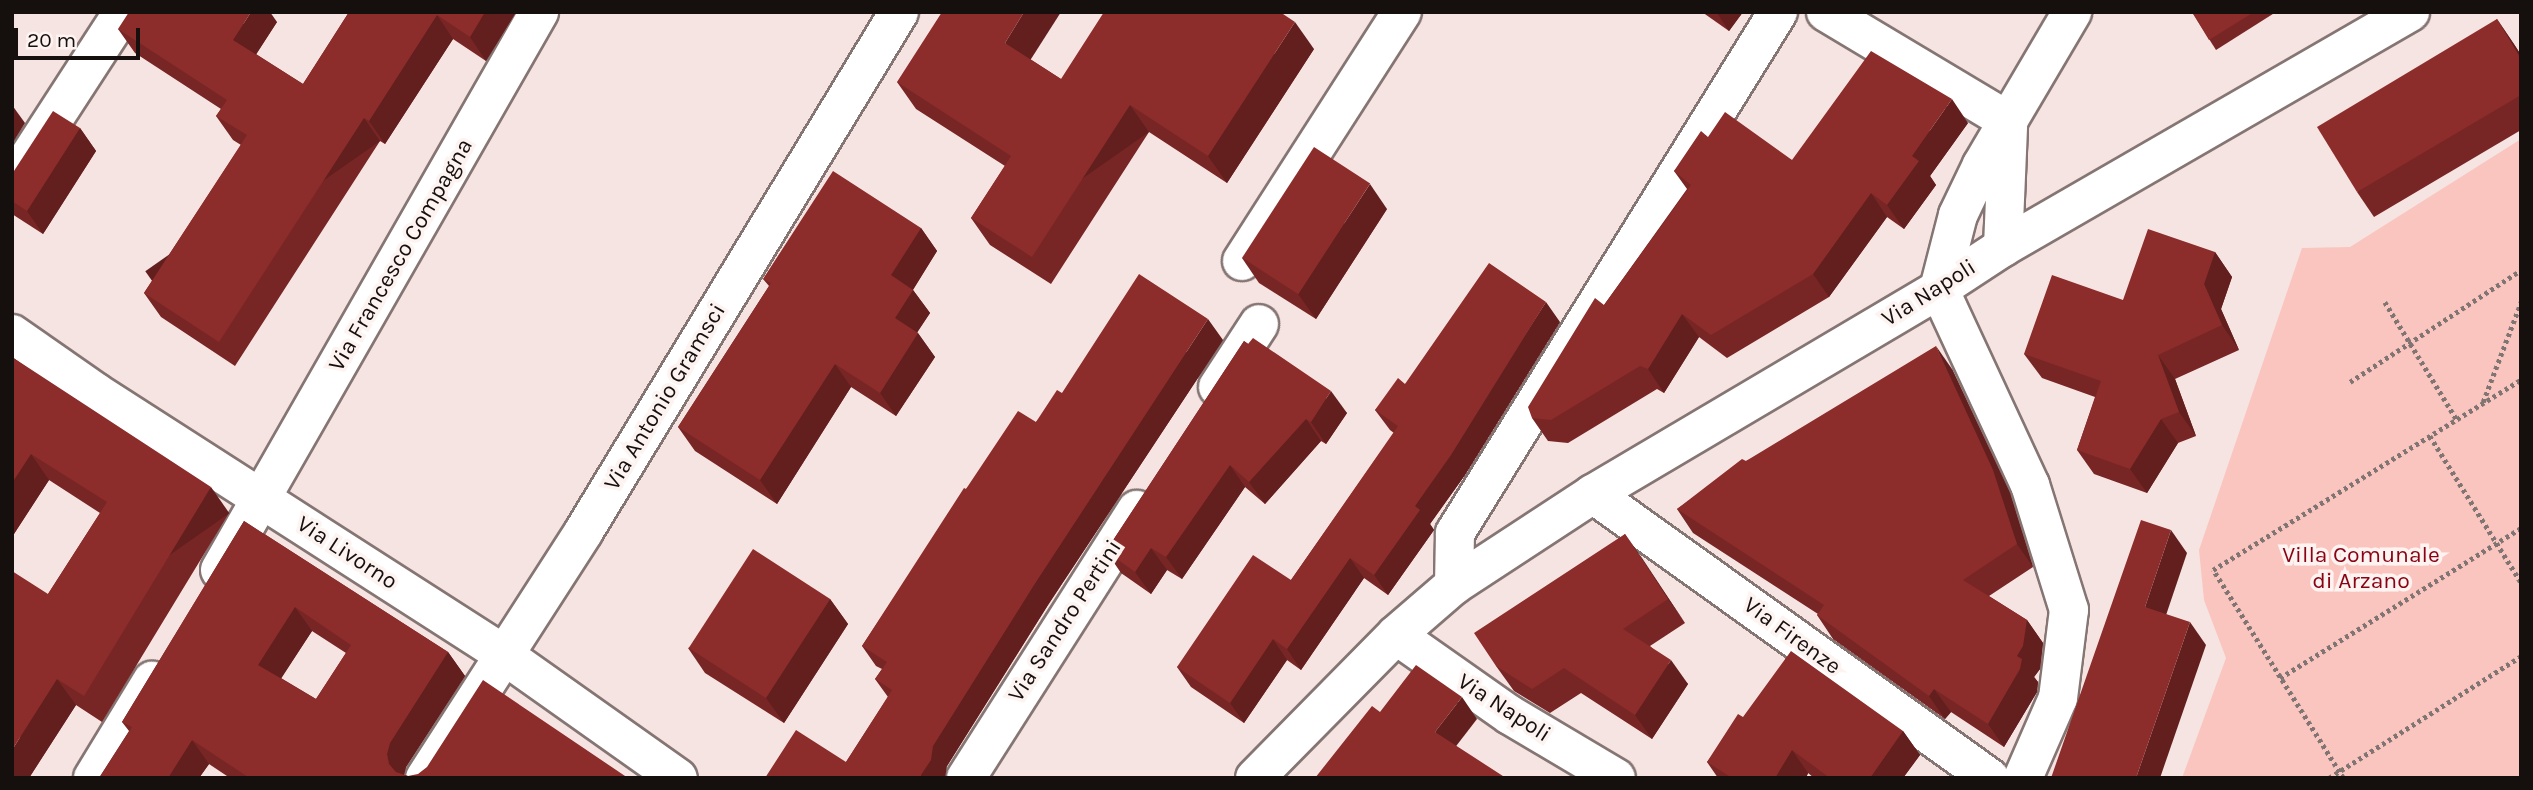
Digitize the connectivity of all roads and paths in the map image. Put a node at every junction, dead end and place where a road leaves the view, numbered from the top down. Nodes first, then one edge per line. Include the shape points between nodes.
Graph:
1 (123, 12) edge
2 (539, 12) edge
3 (899, 12) edge
4 (1402, 12) edge
5 (1778, 12) edge
6 (1826, 12) edge
7 (2072, 12) edge
8 (2410, 12) edge
9 (2008, 121) junction
10 (12, 183) edge
11 (2003, 247) junction
12 (1241, 261) edge
13 (2521, 271) edge
14 (1939, 289) junction
15 (2385, 302) dead end
16 (2521, 302) edge
17 (1259, 324) dead end
18 (12, 334) edge
19 (2411, 343) junction
20 (2521, 380) edge
21 (2350, 382) dead end
22 (2482, 404) junction
23 (1200, 414) edge
24 (2457, 420) junction
25 (2430, 436) junction
26 (1155, 482) edge
27 (1593, 494) junction
28 (263, 499) junction
29 (2521, 527) edge
30 (2496, 543) junction
31 (2521, 582) edge
32 (1454, 585) junction
33 (199, 603) edge
34 (1396, 635) junction
35 (171, 650) edge
36 (504, 655) junction
37 (2521, 656) edge
38 (2280, 678) junction
39 (2339, 772) junction
40 (93, 778) edge
41 (425, 778) edge
42 (678, 778) edge
43 (965, 778) edge
44 (1255, 778) edge
45 (1616, 778) edge
46 (1990, 778) edge
47 (2023, 778) edge
48 (2329, 778) edge
49 (2343, 778) edge

1 - 10 street
2 - 28 street, Via Francesco Compagna
3 - 36 street, Via Antonio Gramsci
4 - 12 street
5 - 32 street via 1455,533
6 - 9 street
7 - 9 street
8 - 11 street, Via Napoli
9 - 11 street
9 - 14 street via 1958,215
11 - 14 street, Via Napoli
13 - 19 path
14 - 27 street, Via Napoli
14 - 47 street via 2030,485 2070,611 2058,698
15 - 19 path
16 - 22 path
17 - 23 street
18 - 28 street, Via Livorno
19 - 21 path
19 - 24 path
20 - 22 path
22 - 24 path
24 - 25 path
25 - 30 path
25 - 38 path via 2213,570
26 - 43 street, Via Sandro Pertini
27 - 32 street, Via Napoli
27 - 46 street, Via Firenze
28 - 33 street, Via Francesco Compagna
28 - 36 street, Via Livorno
29 - 30 path
30 - 31 path
30 - 38 path
32 - 34 street, Via Napoli
34 - 44 street, Via Napoli
34 - 45 street, Via Napoli via 1510,715
35 - 40 street
36 - 41 street, Via Antonio Gramsci
36 - 42 street, Via Livorno
37 - 39 path
38 - 39 path
39 - 48 path
39 - 49 path

